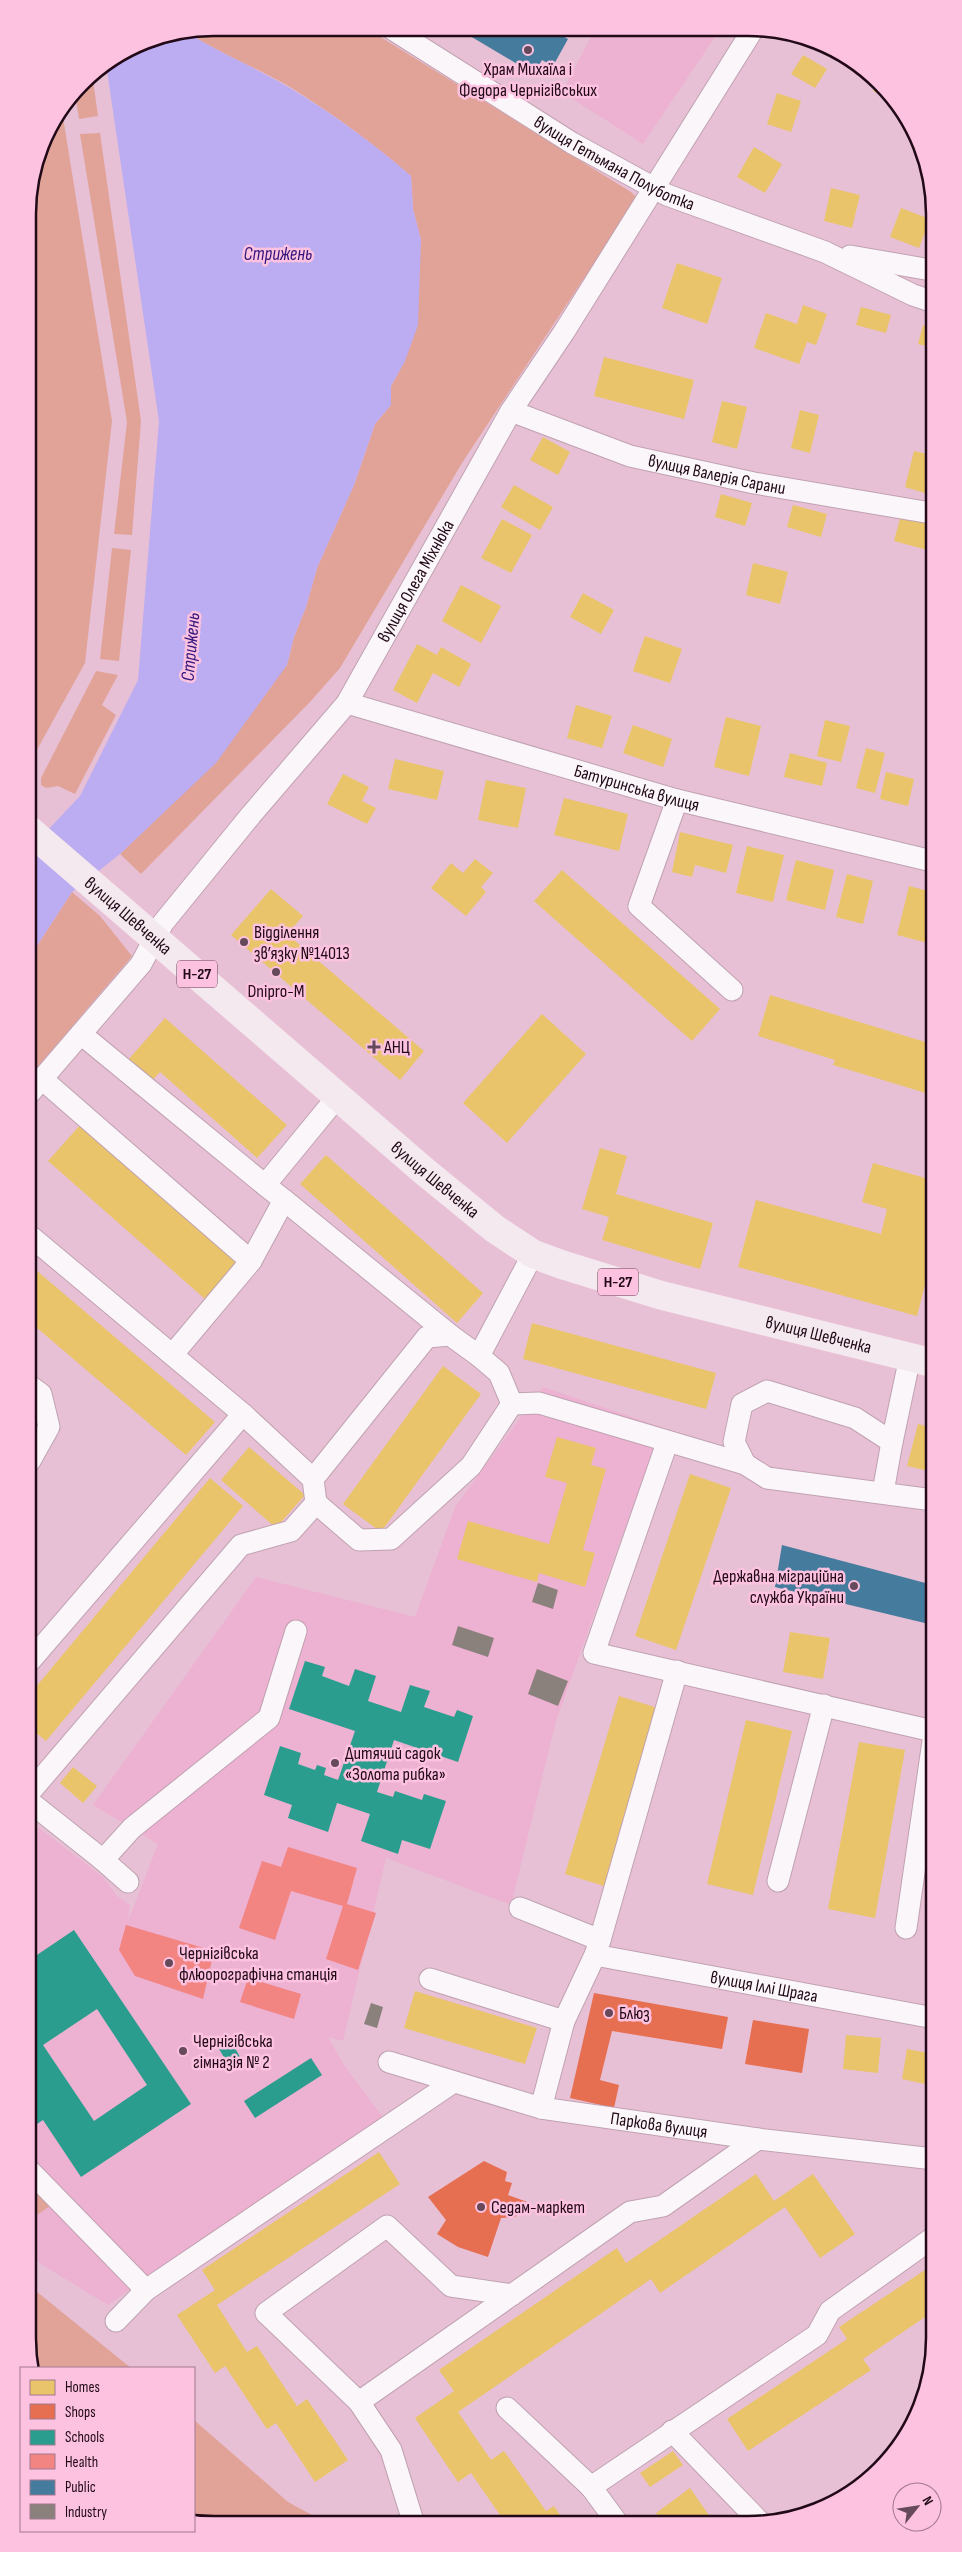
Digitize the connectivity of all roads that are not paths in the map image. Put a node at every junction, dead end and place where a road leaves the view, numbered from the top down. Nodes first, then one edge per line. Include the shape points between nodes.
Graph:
1 (749, 36) edge
2 (404, 37) edge
3 (655, 188) junction
4 (826, 252) junction
5 (926, 269) edge
6 (926, 299) edge
7 (511, 411) junction
8 (926, 512) edge
9 (347, 702) junction
10 (677, 800) junction
11 (36, 836) edge
12 (926, 860) edge
13 (155, 939) junction
14 (732, 990) dead end
15 (81, 1034) junction
16 (36, 1087) edge
17 (338, 1096) junction
18 (265, 1185) junction
19 (284, 1200) junction
20 (36, 1240) edge
21 (534, 1254) junction
22 (250, 1261) junction
23 (450, 1335) junction
24 (173, 1354) junction
25 (479, 1356) junction
26 (921, 1360) edge
27 (36, 1390) edge
28 (512, 1404) junction
29 (243, 1414) junction
30 (892, 1442) junction
31 (667, 1443) junction
32 (36, 1450) edge
33 (745, 1464) junction
34 (313, 1479) junction
35 (883, 1492) junction
36 (926, 1499) edge
37 (316, 1503) junction
38 (296, 1631) dead end
39 (36, 1653) edge
40 (677, 1671) junction
41 (824, 1705) junction
42 (926, 1729) edge
43 (36, 1785) edge
44 (926, 1789) edge
45 (36, 1807) edge
46 (103, 1860) junction
47 (778, 1881) dead end
48 (128, 1882) dead end
49 (520, 1908) dead end
50 (906, 1928) dead end
51 (598, 1948) junction
52 (430, 1979) dead end
53 (926, 2016) edge
54 (564, 2021) junction
55 (389, 2062) dead end
56 (452, 2083) junction
57 (541, 2108) junction
58 (758, 2139) junction
59 (926, 2158) edge
60 (36, 2177) edge
61 (926, 2243) edge
62 (146, 2290) junction
63 (512, 2295) junction
64 (116, 2321) dead end
65 (359, 2402) junction
66 (507, 2408) dead end
67 (672, 2431) junction
68 (590, 2488) junction
69 (754, 2515) edge
70 (411, 2516) edge
71 (612, 2516) edge

1 - 3 street, вулиця Олега Міхнюка
2 - 3 street, вулиця Гетьмана Полуботка via 572,143
3 - 4 street, вулиця Гетьмана Полуботка via 684,202
3 - 7 street, вулиця Олега Міхнюка
4 - 5 street, вулиця Гетьмана Полуботка
4 - 6 street, вулиця Гетьмана Полуботка
7 - 8 street, вулиця Валерія Сарани via 630,456 754,483
7 - 9 street, вулиця Олега Міхнюка
9 - 10 street, Батуринська вулиця
9 - 13 street, вулиця Олега Міхнюка via 163,923
10 - 12 street, Батуринська вулиця
10 - 14 street via 639,906
11 - 13 main road, вулиця Шевченка / Н-27
13 - 15 street, вулиця Олега Міхнюка via 140,964
13 - 17 main road, вулиця Шевченка / Н-27
15 - 16 street, вулиця Олега Міхнюка
15 - 18 street
16 - 22 street
17 - 18 street
17 - 21 main road, вулиця Шевченка / Н-27 via 495,1229
18 - 19 street
19 - 22 street
19 - 23 street
20 - 24 street
21 - 25 street
21 - 26 main road, вулиця Шевченка / Н-27 via 660,1295
22 - 24 street
23 - 25 street
23 - 34 street via 427,1337
24 - 29 street
25 - 28 street via 498,1373
26 - 30 street
27 - 32 street via 41,1394 49,1427
28 - 31 street via 539,1403
28 - 37 street via 472,1466 391,1539 359,1540
29 - 34 street
29 - 39 street
30 - 33 street via 855,1418 767,1390 742,1404 734,1442
30 - 35 street
31 - 33 street
31 - 40 street via 594,1653
33 - 35 street via 767,1478
34 - 37 street
35 - 36 street
37 - 43 street via 291,1531 241,1545
38 - 46 street via 269,1718 132,1828
40 - 41 street
40 - 51 street
41 - 42 street
41 - 47 street
44 - 50 street
45 - 46 street
46 - 48 street
49 - 51 street, вулиця Іллі Шрага
51 - 53 street, вулиця Іллі Шрага
51 - 54 street
52 - 54 street
54 - 57 street
55 - 56 street, Паркова вулиця
56 - 57 street, Паркова вулиця
56 - 62 street
57 - 58 street, Паркова вулиця
58 - 59 street, Паркова вулиця
58 - 63 street via 663,2206 630,2212
60 - 62 street
61 - 67 street via 830,2311 817,2335
62 - 64 street
63 - 65 street
63 - 65 street via 451,2286 387,2226 266,2313
65 - 70 street via 391,2450
66 - 68 street
67 - 68 street
67 - 69 street
68 - 71 street

